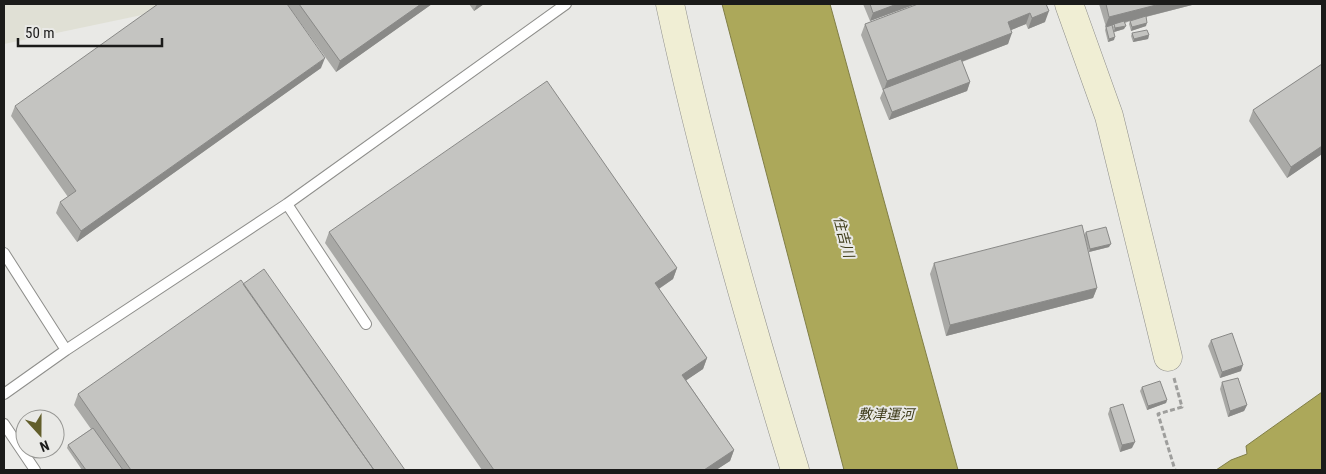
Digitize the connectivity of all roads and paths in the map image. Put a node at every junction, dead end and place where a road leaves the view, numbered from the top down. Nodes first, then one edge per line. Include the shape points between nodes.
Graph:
1 (566, 4) edge
2 (670, 4) edge
3 (1068, 4) edge
4 (287, 204) junction
5 (4, 253) edge
6 (366, 324) dead end
7 (66, 350) junction
8 (1168, 357) joint
9 (4, 394) edge
10 (4, 424) edge
11 (35, 470) edge
12 (795, 470) edge
13 (1175, 470) edge

1 - 4 lane
2 - 12 street via 726,236
3 - 8 street via 1108,116
4 - 6 lane
4 - 7 lane
5 - 7 lane
7 - 9 lane
8 - 13 path via 1182,407 1158,414
10 - 11 lane

